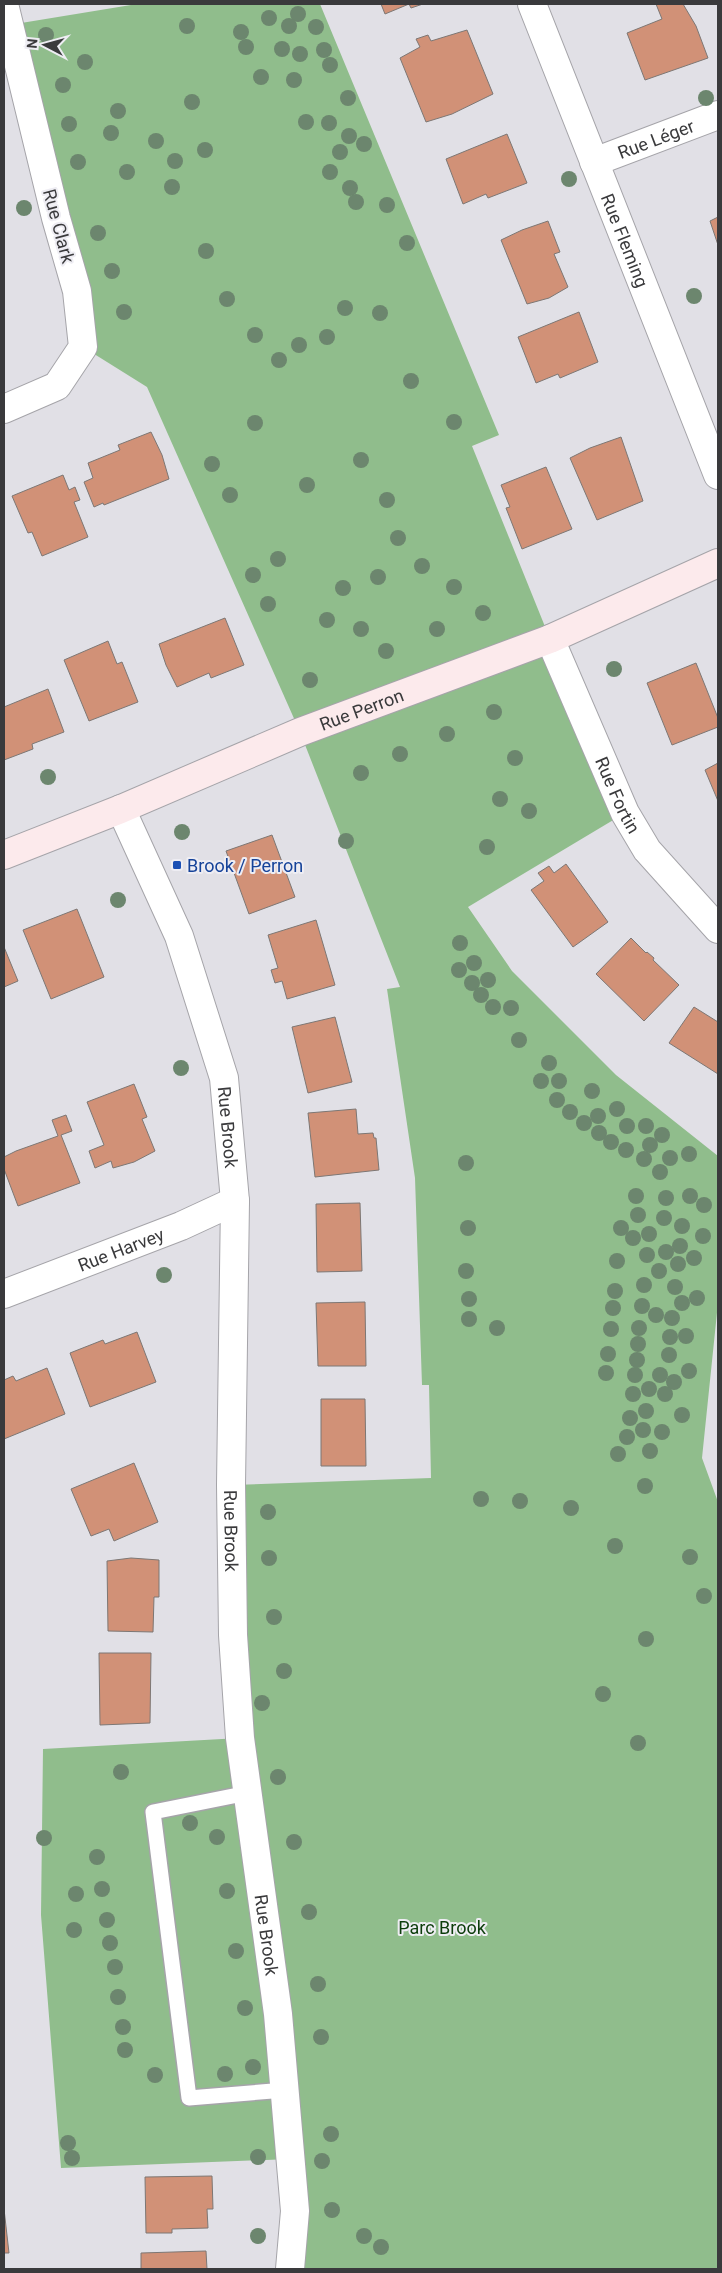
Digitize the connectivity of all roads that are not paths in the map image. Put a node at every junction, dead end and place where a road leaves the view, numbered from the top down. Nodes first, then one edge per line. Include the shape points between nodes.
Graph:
1 (4, 4) edge
2 (532, 4) edge
3 (718, 115) edge
4 (594, 162) junction
5 (4, 409) edge
6 (718, 475) edge
7 (718, 563) edge
8 (550, 639) junction
9 (121, 810) junction
10 (4, 855) edge
11 (718, 929) edge
12 (235, 1201) junction
13 (4, 1294) edge
14 (248, 1793) junction
15 (285, 2090) junction
16 (290, 2269) edge

1 - 5 street, Rue Clark via 56,218 77,290 83,347 57,386
2 - 4 street, Rue Fleming
3 - 4 street, Rue Léger
4 - 6 street, Rue Fleming
7 - 8 street, Rue Perron
8 - 9 street, Rue Perron via 300,732
8 - 11 street, Rue Fortin via 625,813 647,850
9 - 10 street, Rue Perron
9 - 12 street, Rue Brook via 179,936 224,1078
12 - 13 street, Rue Harvey via 181,1226
12 - 14 street, Rue Brook via 231,1485 233,1635 240,1738
14 - 15 street, Rue Brook
14 - 15 lane via 153,1812 189,2098
15 - 16 street, Rue Brook via 295,2211

